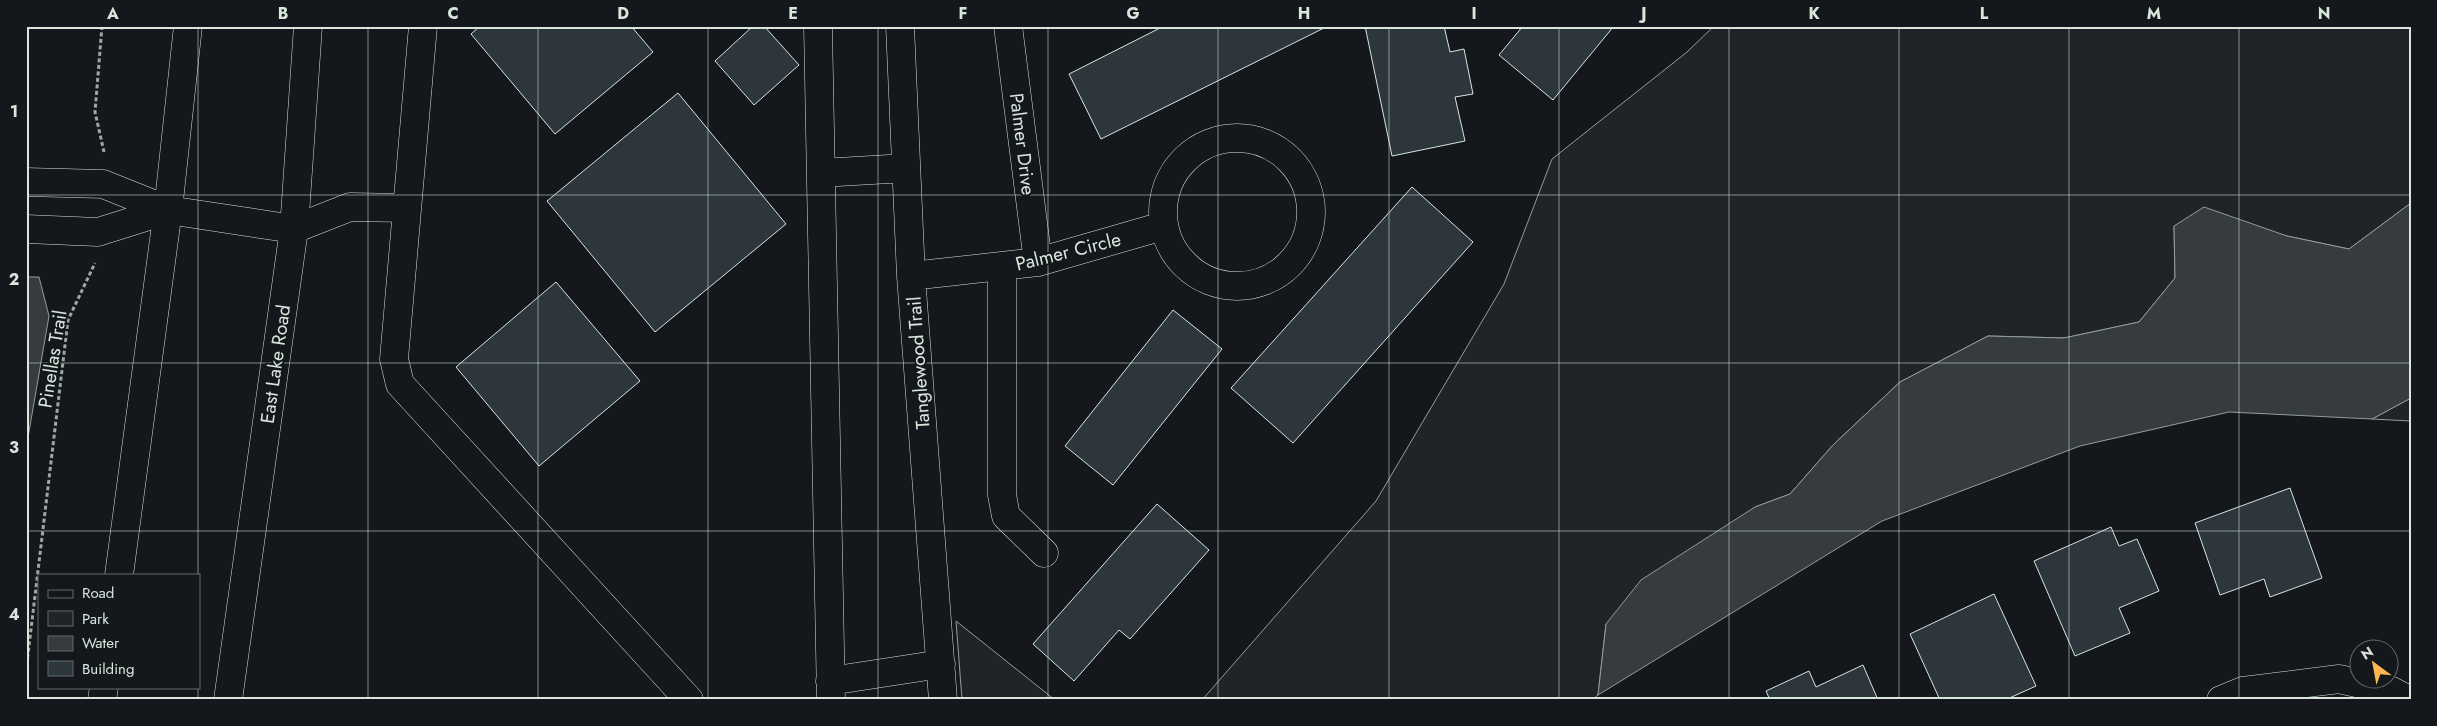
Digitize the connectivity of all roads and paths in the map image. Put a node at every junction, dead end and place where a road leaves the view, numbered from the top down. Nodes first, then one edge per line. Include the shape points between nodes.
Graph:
1 (102, 26) edge
2 (188, 26) edge
3 (308, 26) edge
4 (423, 26) edge
5 (818, 26) edge
6 (900, 26) edge
7 (1008, 26) edge
8 (906, 168) junction
9 (821, 173) junction
10 (26, 182) edge
11 (103, 184) junction
12 (407, 208) junction
13 (168, 210) junction
14 (1164, 226) junction
15 (26, 229) edge
16 (294, 229) junction
17 (98, 232) junction
18 (1038, 262) junction
19 (1002, 266) junction
20 (911, 276) junction
21 (1044, 553) dead end
22 (119, 574) edge
23 (941, 664) junction
24 (26, 671) edge
25 (830, 691) edge
26 (228, 700) edge
27 (689, 700) edge
28 (943, 700) edge
29 (2220, 700) edge
30 (2408, 700) edge

1 - 11 path via 95,112 104,155
2 - 13 street
3 - 16 street, East Lake Road
4 - 12 street
5 - 9 street
6 - 8 street, Tanglewood Trail
7 - 18 street, Palmer Drive
8 - 9 street
8 - 20 street, Tanglewood Trail
9 - 25 street
10 - 11 street
11 - 13 street
12 - 16 street via 350,207
12 - 27 street via 394,359 400,384
13 - 16 street
13 - 17 street
13 - 22 street
14 - 14 street via 1163,202 1170,178 1184,159 1205,145 1228,138 1252,139 1267,144 1294,163 1306,184 1311,208 1308,232 1297,254 1280,272 1258,283 1234,286 1209,281 1188,268 1172,249
14 - 18 street, Palmer Circle
15 - 17 street
16 - 26 street, East Lake Road
17 - 24 path, Pinellas Trail via 95,264 68,320
18 - 19 street, Palmer Circle
19 - 20 street, Palmer Circle
19 - 21 street via 1002,495 1006,516
20 - 23 street, Tanglewood Trail
23 - 25 street
23 - 28 street, Tanglewood Trail
29 - 30 street via 2243,691 2339,679 2392,691

